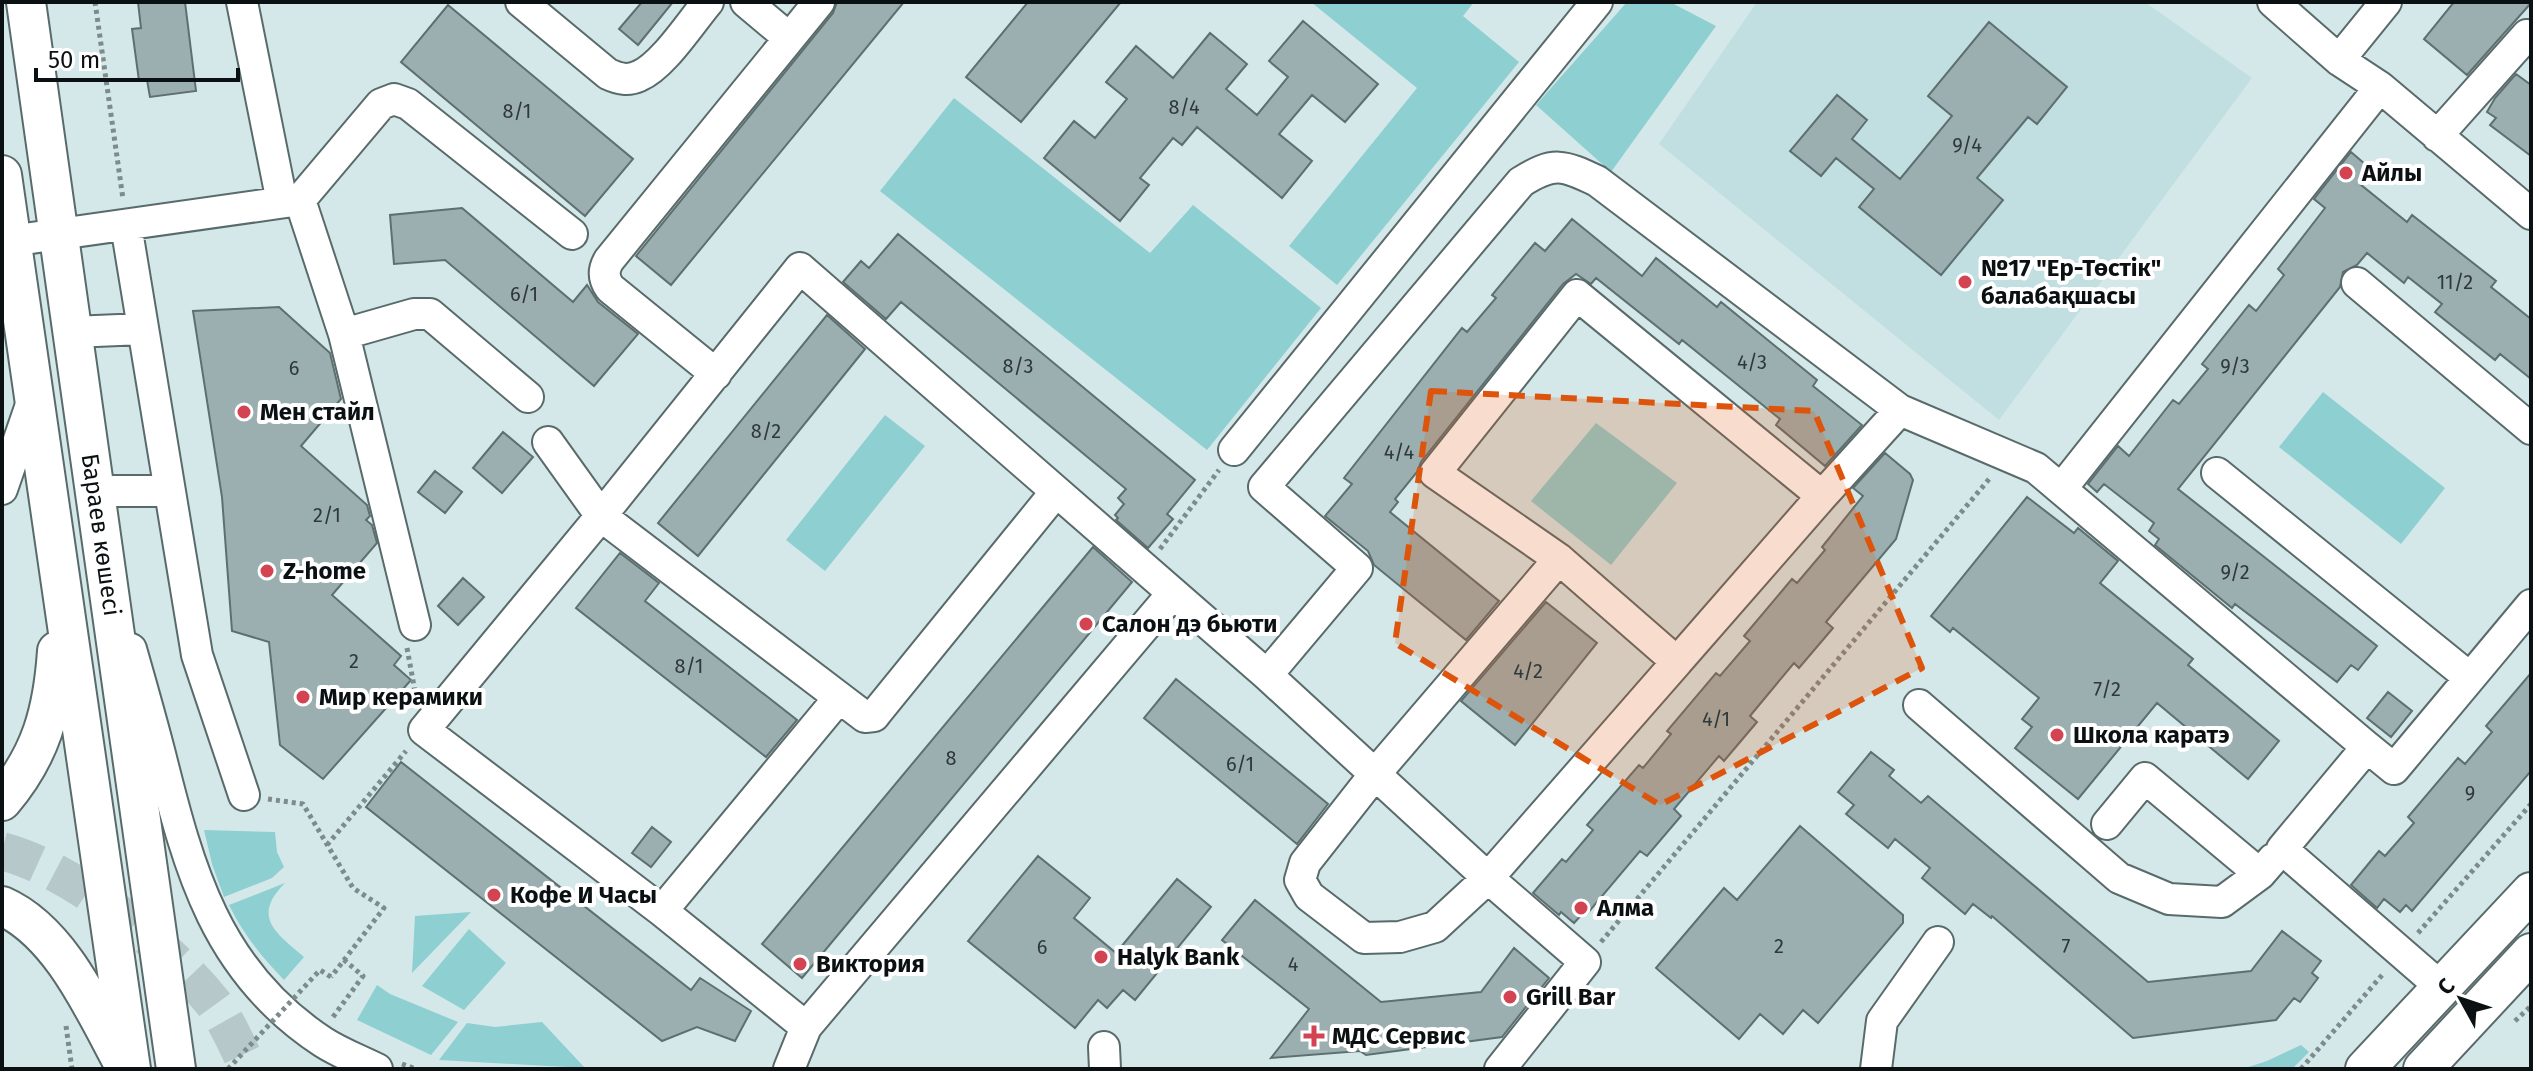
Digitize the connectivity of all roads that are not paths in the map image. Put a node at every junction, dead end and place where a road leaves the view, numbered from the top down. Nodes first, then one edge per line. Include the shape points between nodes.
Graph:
1 (26, 2) edge
2 (242, 2) edge
3 (521, 2) edge
4 (708, 2) edge
5 (746, 2) edge
6 (819, 2) edge
7 (1597, 2) edge
8 (2273, 2) edge
9 (2386, 2) edge
10 (2530, 34) edge
11 (789, 38) junction
12 (2339, 60) junction
13 (2380, 87) junction
14 (2437, 136) junction
15 (2, 175) edge
16 (291, 201) junction
17 (2531, 214) edge
18 (126, 225) junction
19 (58, 234) junction
20 (572, 234) dead end
21 (10, 241) junction
22 (9, 281) edge
23 (2357, 283) dead end
24 (143, 329) junction
25 (344, 334) junction
26 (73, 340) junction
27 (27, 352) junction
28 (716, 374) junction
29 (34, 397) junction
30 (528, 397) dead end
31 (1900, 410) junction
32 (2531, 429) edge
33 (548, 442) dead end
34 (1234, 450) road end
35 (2217, 473) dead end
36 (2062, 488) junction
37 (2, 489) edge
38 (94, 491) junction
39 (170, 491) junction
40 (1055, 493) junction
41 (1822, 496) junction
42 (601, 516) junction
43 (101, 542) junction
44 (1559, 559) junction
45 (62, 588) junction
46 (1173, 593) junction
47 (2531, 605) edge
48 (415, 625) road end
49 (1677, 662) junction
50 (1267, 675) junction
51 (2470, 678) junction
52 (838, 699) junction
53 (1919, 705) dead end
54 (2367, 747) junction
55 (1375, 774) junction
56 (244, 795) road end
57 (2, 801) edge
58 (2107, 824) dead end
59 (2282, 849) junction
60 (2260, 874) junction
61 (1488, 878) junction
62 (2531, 892) edge
63 (2, 906) edge
64 (662, 911) junction
65 (1938, 942) dead end
66 (2531, 953) edge
67 (2441, 987) junction
68 (806, 1027) junction
69 (386, 1065) edge
70 (129, 1069) edge
71 (176, 1069) edge
72 (789, 1069) edge
73 (1500, 1069) edge
74 (1876, 1069) edge
75 (2365, 1069) edge
76 (2423, 1069) edge

1 - 19 main road, Бараев көшесі
2 - 16 street
3 - 4 street via 608,74 630,79 660,60
5 - 11 street
6 - 11 street
7 - 34 street
8 - 12 street
9 - 12 street
10 - 14 street
11 - 28 street via 604,269 610,288
12 - 13 street
13 - 14 street
13 - 36 street
14 - 17 street
15 - 21 main road, Бараев көшесі
16 - 18 street
16 - 20 street via 381,104 394,99 408,104
16 - 25 street
18 - 19 street
18 - 24 street
19 - 21 street
19 - 26 main road, Бараев көшесі
21 - 22 main road, Бараев көшесі
22 - 27 main road, Бараев көшесі
23 - 32 street
24 - 26 street
24 - 39 street
25 - 30 street via 430,314
25 - 48 street
26 - 27 main road
26 - 38 main road, Бараев көшесі
27 - 29 main road, Бараев көшесі
28 - 40 street via 800,268
28 - 42 street
29 - 37 street
29 - 45 main road, Бараев көшесі
31 - 36 street via 2036,468
31 - 41 street
31 - 50 street via 1597,181 1570,168 1543,168 1521,182 1264,487 1357,568
33 - 42 street
35 - 51 street
36 - 54 street
38 - 39 street
38 - 43 main road, Бараев көшесі
39 - 56 street via 197,655
40 - 46 street
40 - 52 street via 874,716 865,717
41 - 44 street via 1577,295 1435,473
41 - 49 street
42 - 52 street
42 - 64 street via 424,730
43 - 69 street via 185,851 207,908 241,962 279,1007 324,1042
43 - 71 main road, Бараев көшесі
44 - 49 street
44 - 55 street
45 - 57 main road via 49,714 37,751
45 - 70 main road, Бараев көшесі
46 - 50 street
46 - 68 street
47 - 51 street
49 - 61 street
50 - 55 street
51 - 54 street via 2394,769
52 - 64 street
53 - 60 street via 2119,878 2169,899 2222,902
54 - 59 street
55 - 61 street
55 - 61 street via 1305,863 1300,880 1309,896 1364,938 1400,937 1435,927
58 - 60 street via 2145,778
59 - 60 street
59 - 67 street
61 - 73 street via 1585,962
62 - 67 main road
63 - 70 main road via 52,945
64 - 68 street
65 - 74 street via 1882,1021
66 - 76 main road
67 - 75 main road
68 - 72 street

